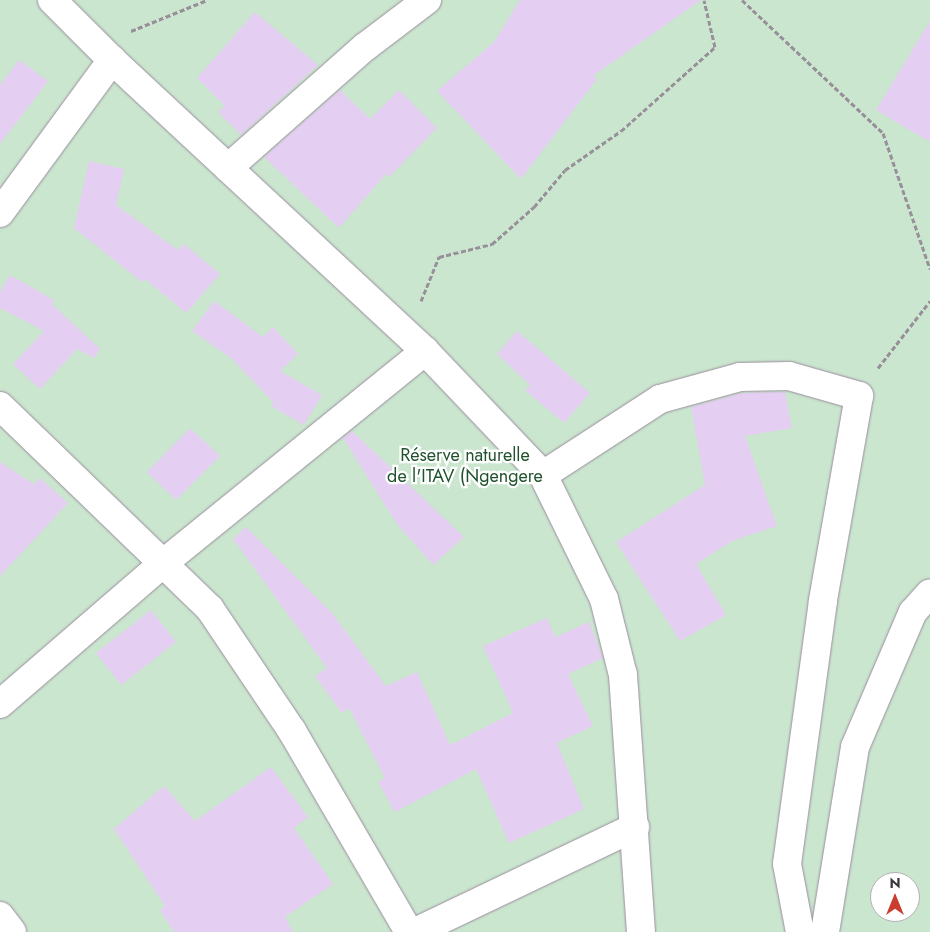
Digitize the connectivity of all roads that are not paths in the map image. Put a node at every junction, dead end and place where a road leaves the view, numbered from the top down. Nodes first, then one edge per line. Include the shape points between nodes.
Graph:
1 (52, 0) edge
2 (427, 0) edge
3 (112, 60) junction
4 (228, 168) junction
5 (0, 213) edge
6 (425, 350) junction
7 (0, 406) edge
8 (543, 475) junction
9 (161, 566) junction
10 (930, 593) edge
11 (0, 704) edge
12 (635, 827) junction
13 (0, 916) edge
14 (12, 932) edge
15 (408, 932) edge
16 (415, 932) edge
17 (641, 932) edge
18 (800, 932) edge
19 (825, 932) edge

1 - 3 street
2 - 4 street via 365,47
3 - 4 street
3 - 5 street
4 - 6 street
6 - 8 street
6 - 9 street
7 - 9 street
8 - 12 street via 604,598 623,675
8 - 18 street via 660,399 740,377 789,376 860,396 823,600 787,864
9 - 11 street
9 - 15 street via 215,617 292,732
10 - 19 street via 913,612 856,747
12 - 16 street
12 - 17 street
13 - 14 street

